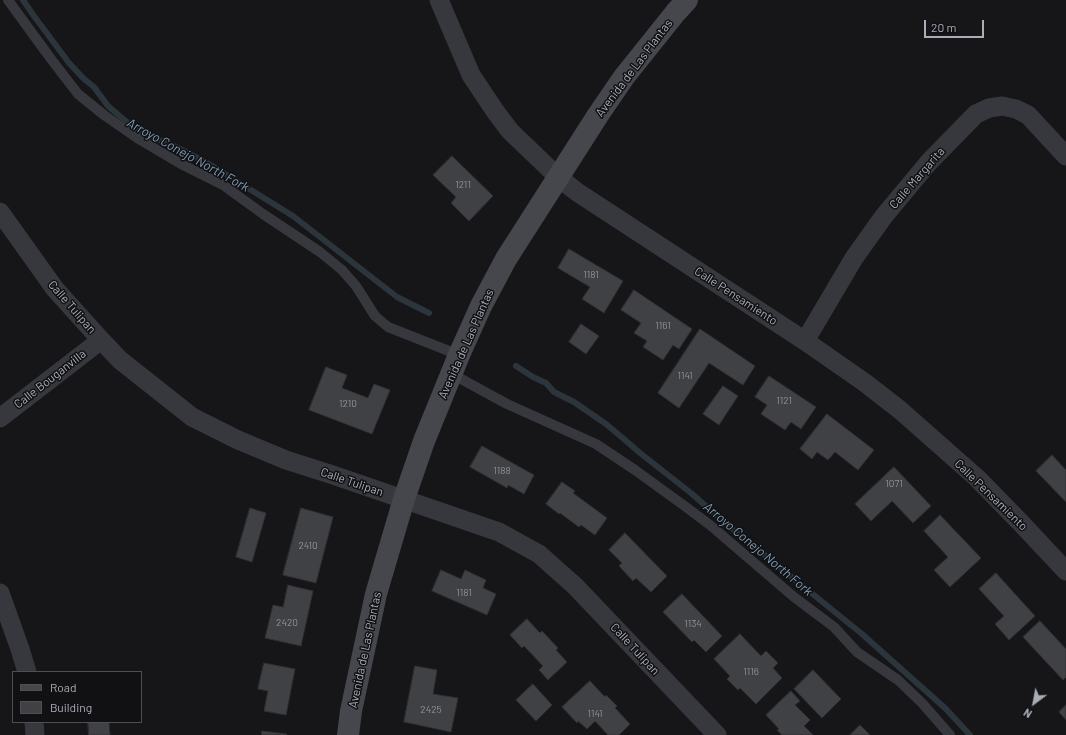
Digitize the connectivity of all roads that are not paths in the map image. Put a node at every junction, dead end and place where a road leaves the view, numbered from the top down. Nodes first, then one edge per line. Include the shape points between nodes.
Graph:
1 (8, 0) edge
2 (439, 0) edge
3 (687, 0) edge
4 (1066, 156) edge
5 (558, 177) junction
6 (0, 212) edge
7 (101, 340) junction
8 (805, 341) junction
9 (456, 364) junction
10 (0, 418) edge
11 (404, 499) junction
12 (1066, 571) edge
13 (0, 593) edge
14 (27, 671) edge
15 (34, 723) edge
16 (35, 735) edge
17 (348, 735) edge
18 (717, 735) edge
19 (950, 735) edge

1 - 9 lane via 78,94 137,138 223,185 320,252 342,270 356,286 374,316 388,327
2 - 5 street, Calle Pensamiento via 471,75 495,112 510,131
3 - 5 street, Avenida de Las Plantas via 624,77
4 - 8 street, Calle Margarita via 1028,115 1016,109 1002,106 976,114 929,162 884,216 854,258
5 - 8 street, Calle Pensamiento via 576,192
5 - 9 street, Avenida de Las Plantas via 506,258 481,306
6 - 7 street, Calle Tulipan via 55,289
7 - 10 street, Calle Bouganvilla
7 - 11 street, Calle Tulipan via 120,360 198,420 286,460
8 - 12 street, Calle Pensamiento via 900,410 977,478
9 - 11 street, Avenida de Las Plantas via 424,441
9 - 19 lane via 507,404 596,444 710,525 794,597 834,627 857,652 898,680
11 - 17 street, Avenida de Las Plantas via 376,594
11 - 18 street, Calle Tulipan via 499,532 539,554 575,586
13 - 14 street
15 - 16 street

